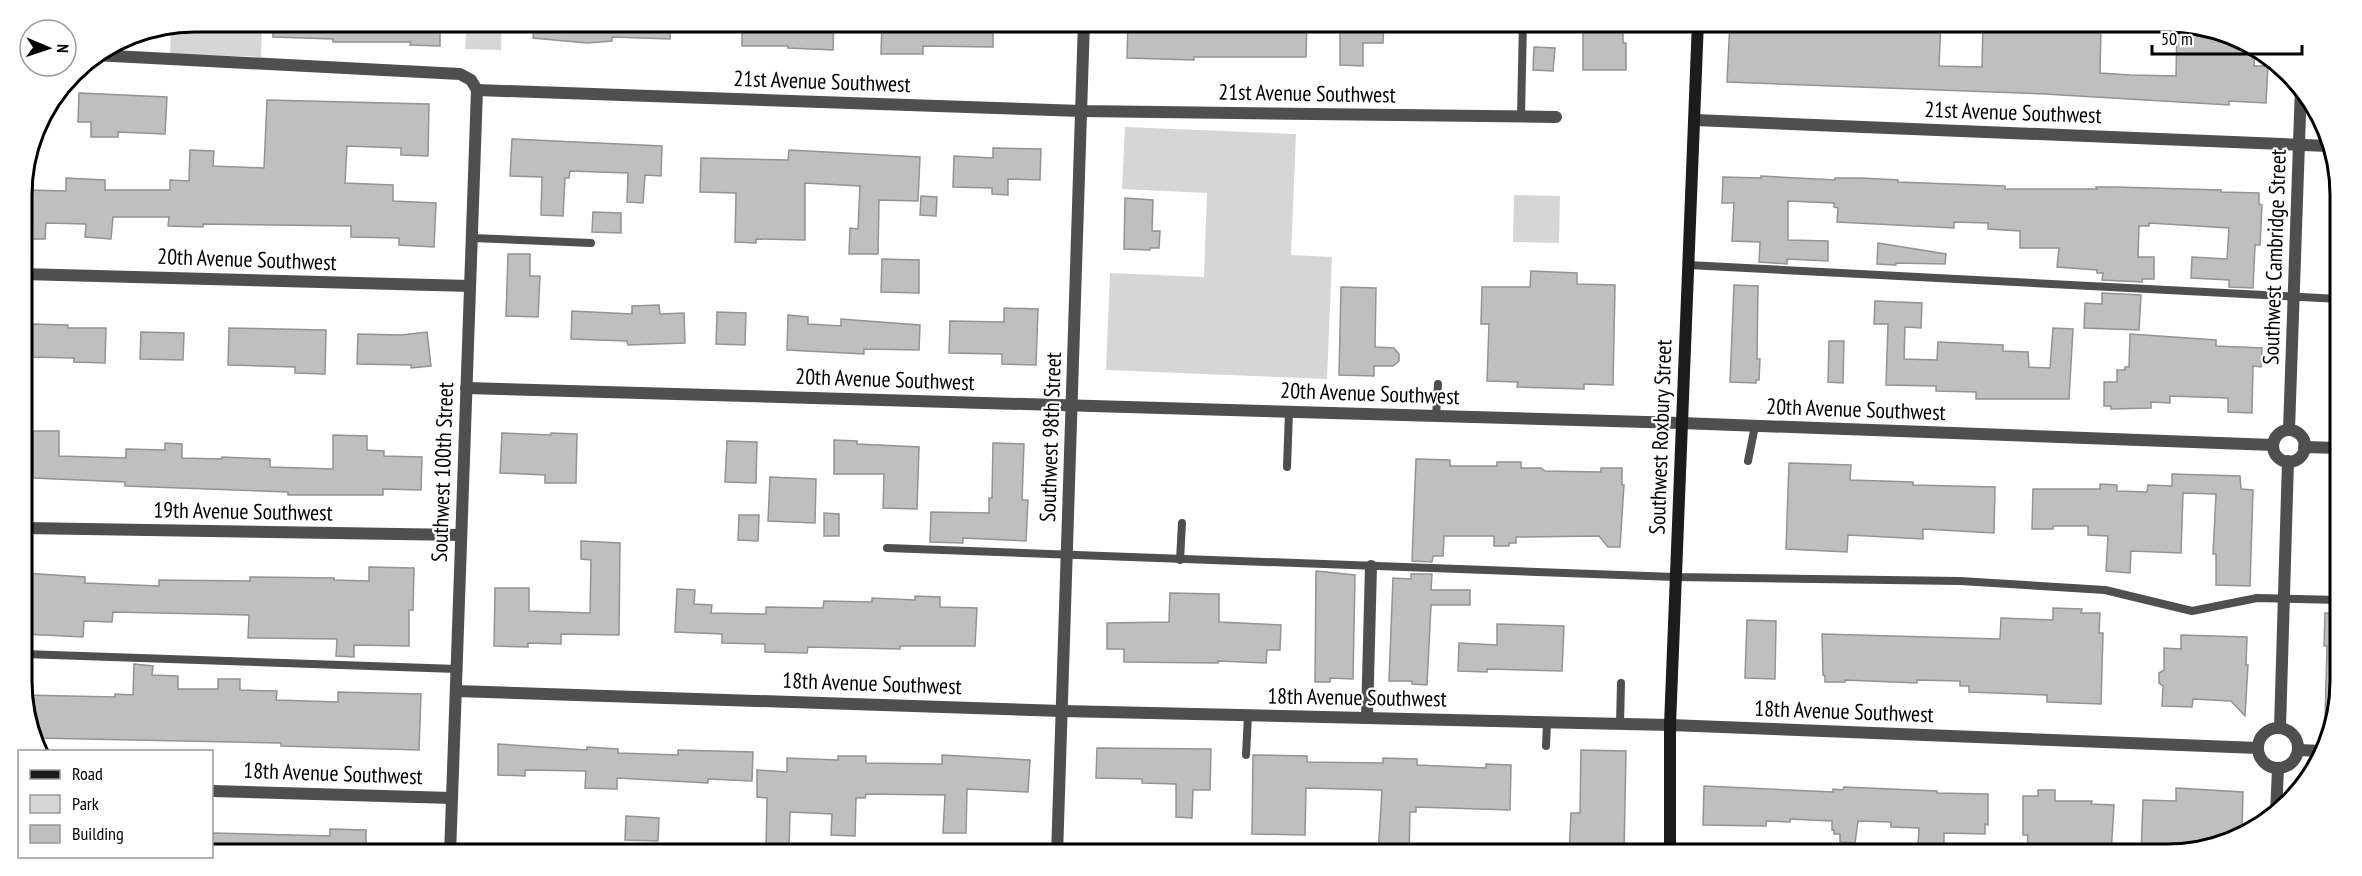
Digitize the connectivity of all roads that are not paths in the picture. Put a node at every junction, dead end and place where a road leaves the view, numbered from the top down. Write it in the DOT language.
graph roads {
  1 [pos="1084,32"];
  2 [pos="1523,32"];
  3 [pos="1698,32"];
  4 [pos="109,56"];
  5 [pos="477,90"];
  6 [pos="2300,100"];
  7 [pos="1081,111"];
  8 [pos="1521,116"];
  9 [pos="1556,117"];
  10 [pos="1695,120"];
  11 [pos="2298,145"];
  12 [pos="2323,146"];
  13 [pos="472,238"];
  14 [pos="591,243"];
  15 [pos="1688,265"];
  16 [pos="32,273"];
  17 [pos="471,286"];
  18 [pos="2294,297"];
  19 [pos="2330,299"];
  20 [pos="1438,384"];
  21 [pos="466,388"];
  22 [pos="1072,405"];
  23 [pos="1289,412"];
  24 [pos="1436,416"];
  25 [pos="1681,423"];
  26 [pos="1755,426"];
  27 [pos="2289,430"];
  28 [pos="2273,446"];
  29 [pos="2304,447"];
  30 [pos="2330,448"];
  31 [pos="1748,461"];
  32 [pos="2288,461"];
  33 [pos="1287,467"];
  34 [pos="1182,523"];
  35 [pos="32,528"];
  36 [pos="461,536"];
  37 [pos="887,548"];
  38 [pos="1067,555"];
  39 [pos="1180,560"];
  40 [pos="1371,566"];
  41 [pos="1596,574"];
  42 [pos="1675,577"];
  43 [pos="1596,585"];
  44 [pos="2283,598"];
  45 [pos="2330,600"];
  46 [pos="32,654"];
  47 [pos="457,669"];
  48 [pos="1621,683"];
  49 [pos="456,690"];
  50 [pos="1062,711"];
  51 [pos="1248,715"];
  52 [pos="1367,718"];
  53 [pos="1547,723"];
  54 [pos="1620,724"];
  55 [pos="1670,725"];
  56 [pos="2280,728"];
  57 [pos="1546,746"];
  58 [pos="2258,748"];
  59 [pos="2298,750"];
  60 [pos="2315,751"];
  61 [pos="1246,755"];
  62 [pos="2278,768"];
  63 [pos="213,791"];
  64 [pos="452,798"];
  65 [pos="2277,802"];
  66 [pos="450,844"];
  67 [pos="1057,844"];
  68 [pos="1670,844"];
  1 -- 7 [label="street, Southwest 98th Street"];
  2 -- 8 [label="lane"];
  3 -- 10 [label="main road, Southwest Roxbury Street"];
  4 -- 5 [label="street"];
  5 -- 7 [label="street, 21st Avenue Southwest"];
  5 -- 13 [label="street, Southwest 100th Street"];
  6 -- 11 [label="street, Southwest Cambridge Street"];
  7 -- 8 [label="street, 21st Avenue Southwest"];
  7 -- 22 [label="street, Southwest 98th Street"];
  8 -- 9 [label="street, 21st Avenue Southwest"];
  10 -- 11 [label="street, 21st Avenue Southwest"];
  10 -- 15 [label="main road, Southwest Roxbury Street"];
  11 -- 12 [label="street, 21st Avenue Southwest"];
  11 -- 18 [label="street, Southwest Cambridge Street"];
  13 -- 14 [label="lane"];
  13 -- 17 [label="street, Southwest 100th Street"];
  15 -- 18 [label="lane"];
  15 -- 25 [label="main road, Southwest Roxbury Street"];
  16 -- 17 [label="street, 20th Avenue Southwest"];
  17 -- 21 [label="street, Southwest 100th Street"];
  18 -- 19 [label="lane"];
  18 -- 27 [label="street, Southwest Cambridge Street"];
  20 -- 24 [label="lane"];
  21 -- 22 [label="street, 20th Avenue Southwest"];
  21 -- 36 [label="street, Southwest 100th Street"];
  22 -- 23 [label="street, 20th Avenue Southwest"];
  22 -- 38 [label="street, Southwest 98th Street"];
  23 -- 24 [label="street, 20th Avenue Southwest"];
  23 -- 33 [label="lane"];
  24 -- 25 [label="street, 20th Avenue Southwest"];
  25 -- 26 [label="street, 20th Avenue Southwest"];
  25 -- 42 [label="main road, Southwest Roxbury Street"];
  26 -- 28 [label="street, 20th Avenue Southwest"];
  26 -- 31 [label="lane"];
  27 -- 28 [label="street"];
  27 -- 29 [label="street"];
  28 -- 32 [label="street"];
  29 -- 30 [label="street"];
  29 -- 32 [label="street"];
  32 -- 44 [label="street"];
  34 -- 39 [label="lane"];
  35 -- 36 [label="street, 19th Avenue Southwest"];
  36 -- 47 [label="street, Southwest 100th Street"];
  37 -- 38 [label="lane"];
  38 -- 39 [label="lane"];
  38 -- 50 [label="street, Southwest 98th Street"];
  39 -- 40 [label="lane"];
  40 -- 41 [label="lane"];
  40 -- 52 [label="street"];
  41 -- 42 [label="lane"];
  41 -- 43 [label="lane"];
  42 -- 44 [label="lane"];
  42 -- 55 [label="main road, Southwest Roxbury Street"];
  44 -- 45 [label="lane"];
  44 -- 56 [label="street"];
  46 -- 47 [label="lane"];
  47 -- 49 [label="street, Southwest 100th Street"];
  48 -- 54 [label="lane"];
  49 -- 50 [label="street, 18th Avenue Southwest"];
  49 -- 64 [label="street, Southwest 100th Street"];
  50 -- 51 [label="street, 18th Avenue Southwest"];
  50 -- 67 [label="street, Southwest 98th Street"];
  51 -- 52 [label="street, 18th Avenue Southwest"];
  51 -- 61 [label="lane"];
  52 -- 53 [label="street, 18th Avenue Southwest"];
  53 -- 54 [label="street, 18th Avenue Southwest"];
  53 -- 57 [label="lane"];
  54 -- 55 [label="street, 18th Avenue Southwest"];
  55 -- 58 [label="street, 18th Avenue Southwest"];
  55 -- 68 [label="main road, Southwest Roxbury Street"];
  56 -- 58 [label="street"];
  56 -- 59 [label="street"];
  58 -- 62 [label="street"];
  59 -- 60 [label="street"];
  59 -- 62 [label="street"];
  62 -- 65 [label="street"];
  63 -- 64 [label="street, 18th Avenue Southwest"];
  64 -- 66 [label="street, Southwest 100th Street"];
}
